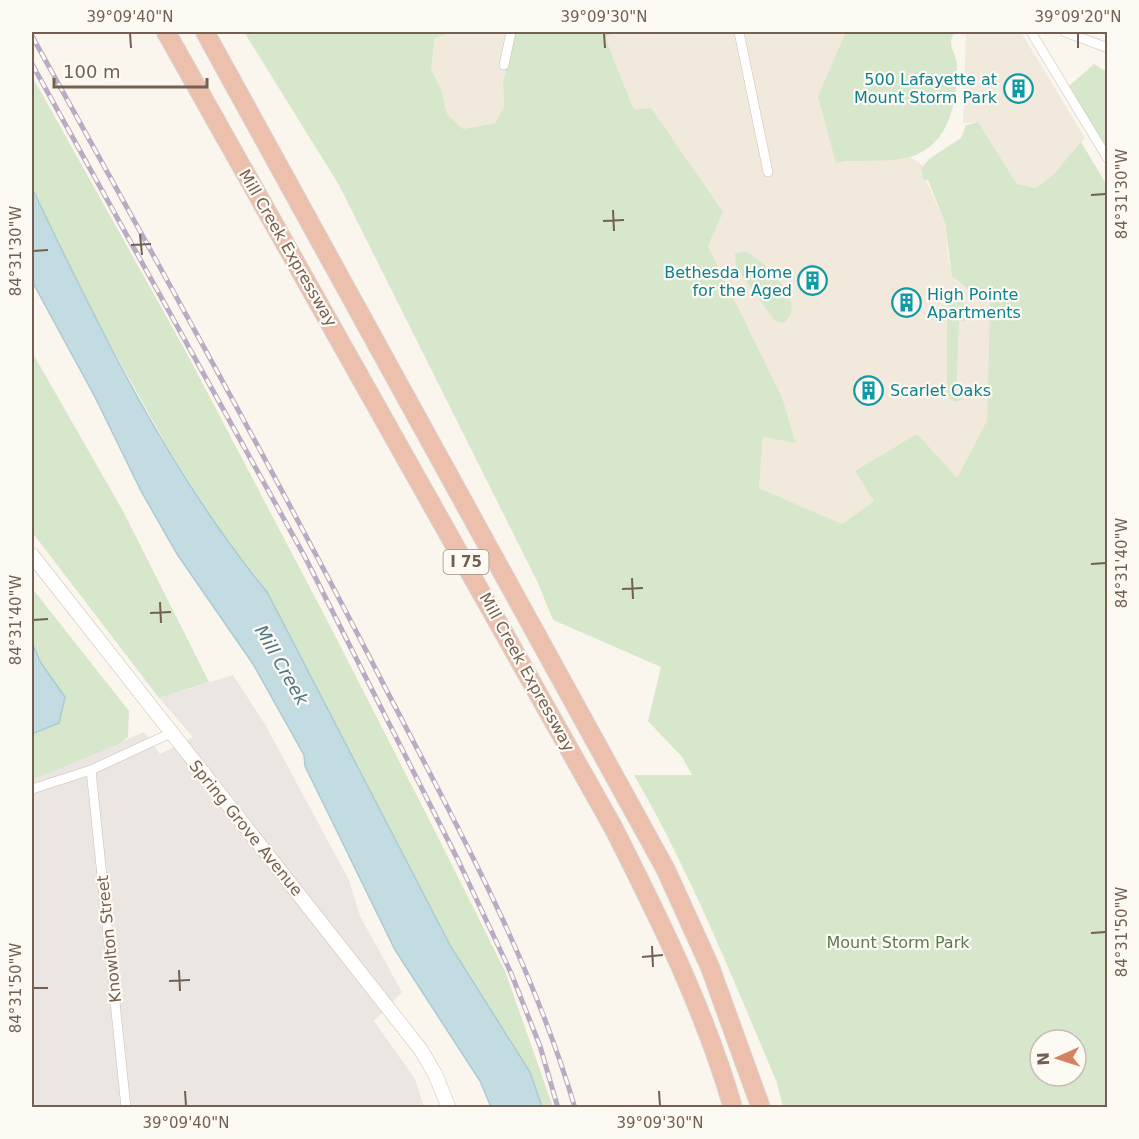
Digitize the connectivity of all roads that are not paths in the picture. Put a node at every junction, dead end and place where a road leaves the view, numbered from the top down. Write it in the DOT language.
graph roads {
  1 [pos="166,32"];
  2 [pos="206,32"];
  3 [pos="511,32"];
  4 [pos="739,32"];
  5 [pos="1031,32"];
  6 [pos="1065,32"];
  7 [pos="1107,48"];
  8 [pos="504,65"];
  9 [pos="1107,159"];
  10 [pos="768,172"];
  11 [pos="32,555"];
  12 [pos="171,733"];
  13 [pos="92,770"];
  14 [pos="32,789"];
  15 [pos="126,1107"];
  16 [pos="449,1107"];
  17 [pos="733,1107"];
  18 [pos="760,1107"];
  1 -- 17 [label="highway, Mill Creek Expressway / I 75"];
  2 -- 18 [label="highway, Mill Creek Expressway / I 75"];
  3 -- 8 [label="street"];
  4 -- 10 [label="street"];
  5 -- 9 [label="street"];
  6 -- 7 [label="street"];
  11 -- 12 [label="main road, Spring Grove Avenue"];
  12 -- 13 [label="street"];
  12 -- 16 [label="main road, Spring Grove Avenue"];
  13 -- 14 [label="street"];
  13 -- 15 [label="street, Knowlton Street"];
}
